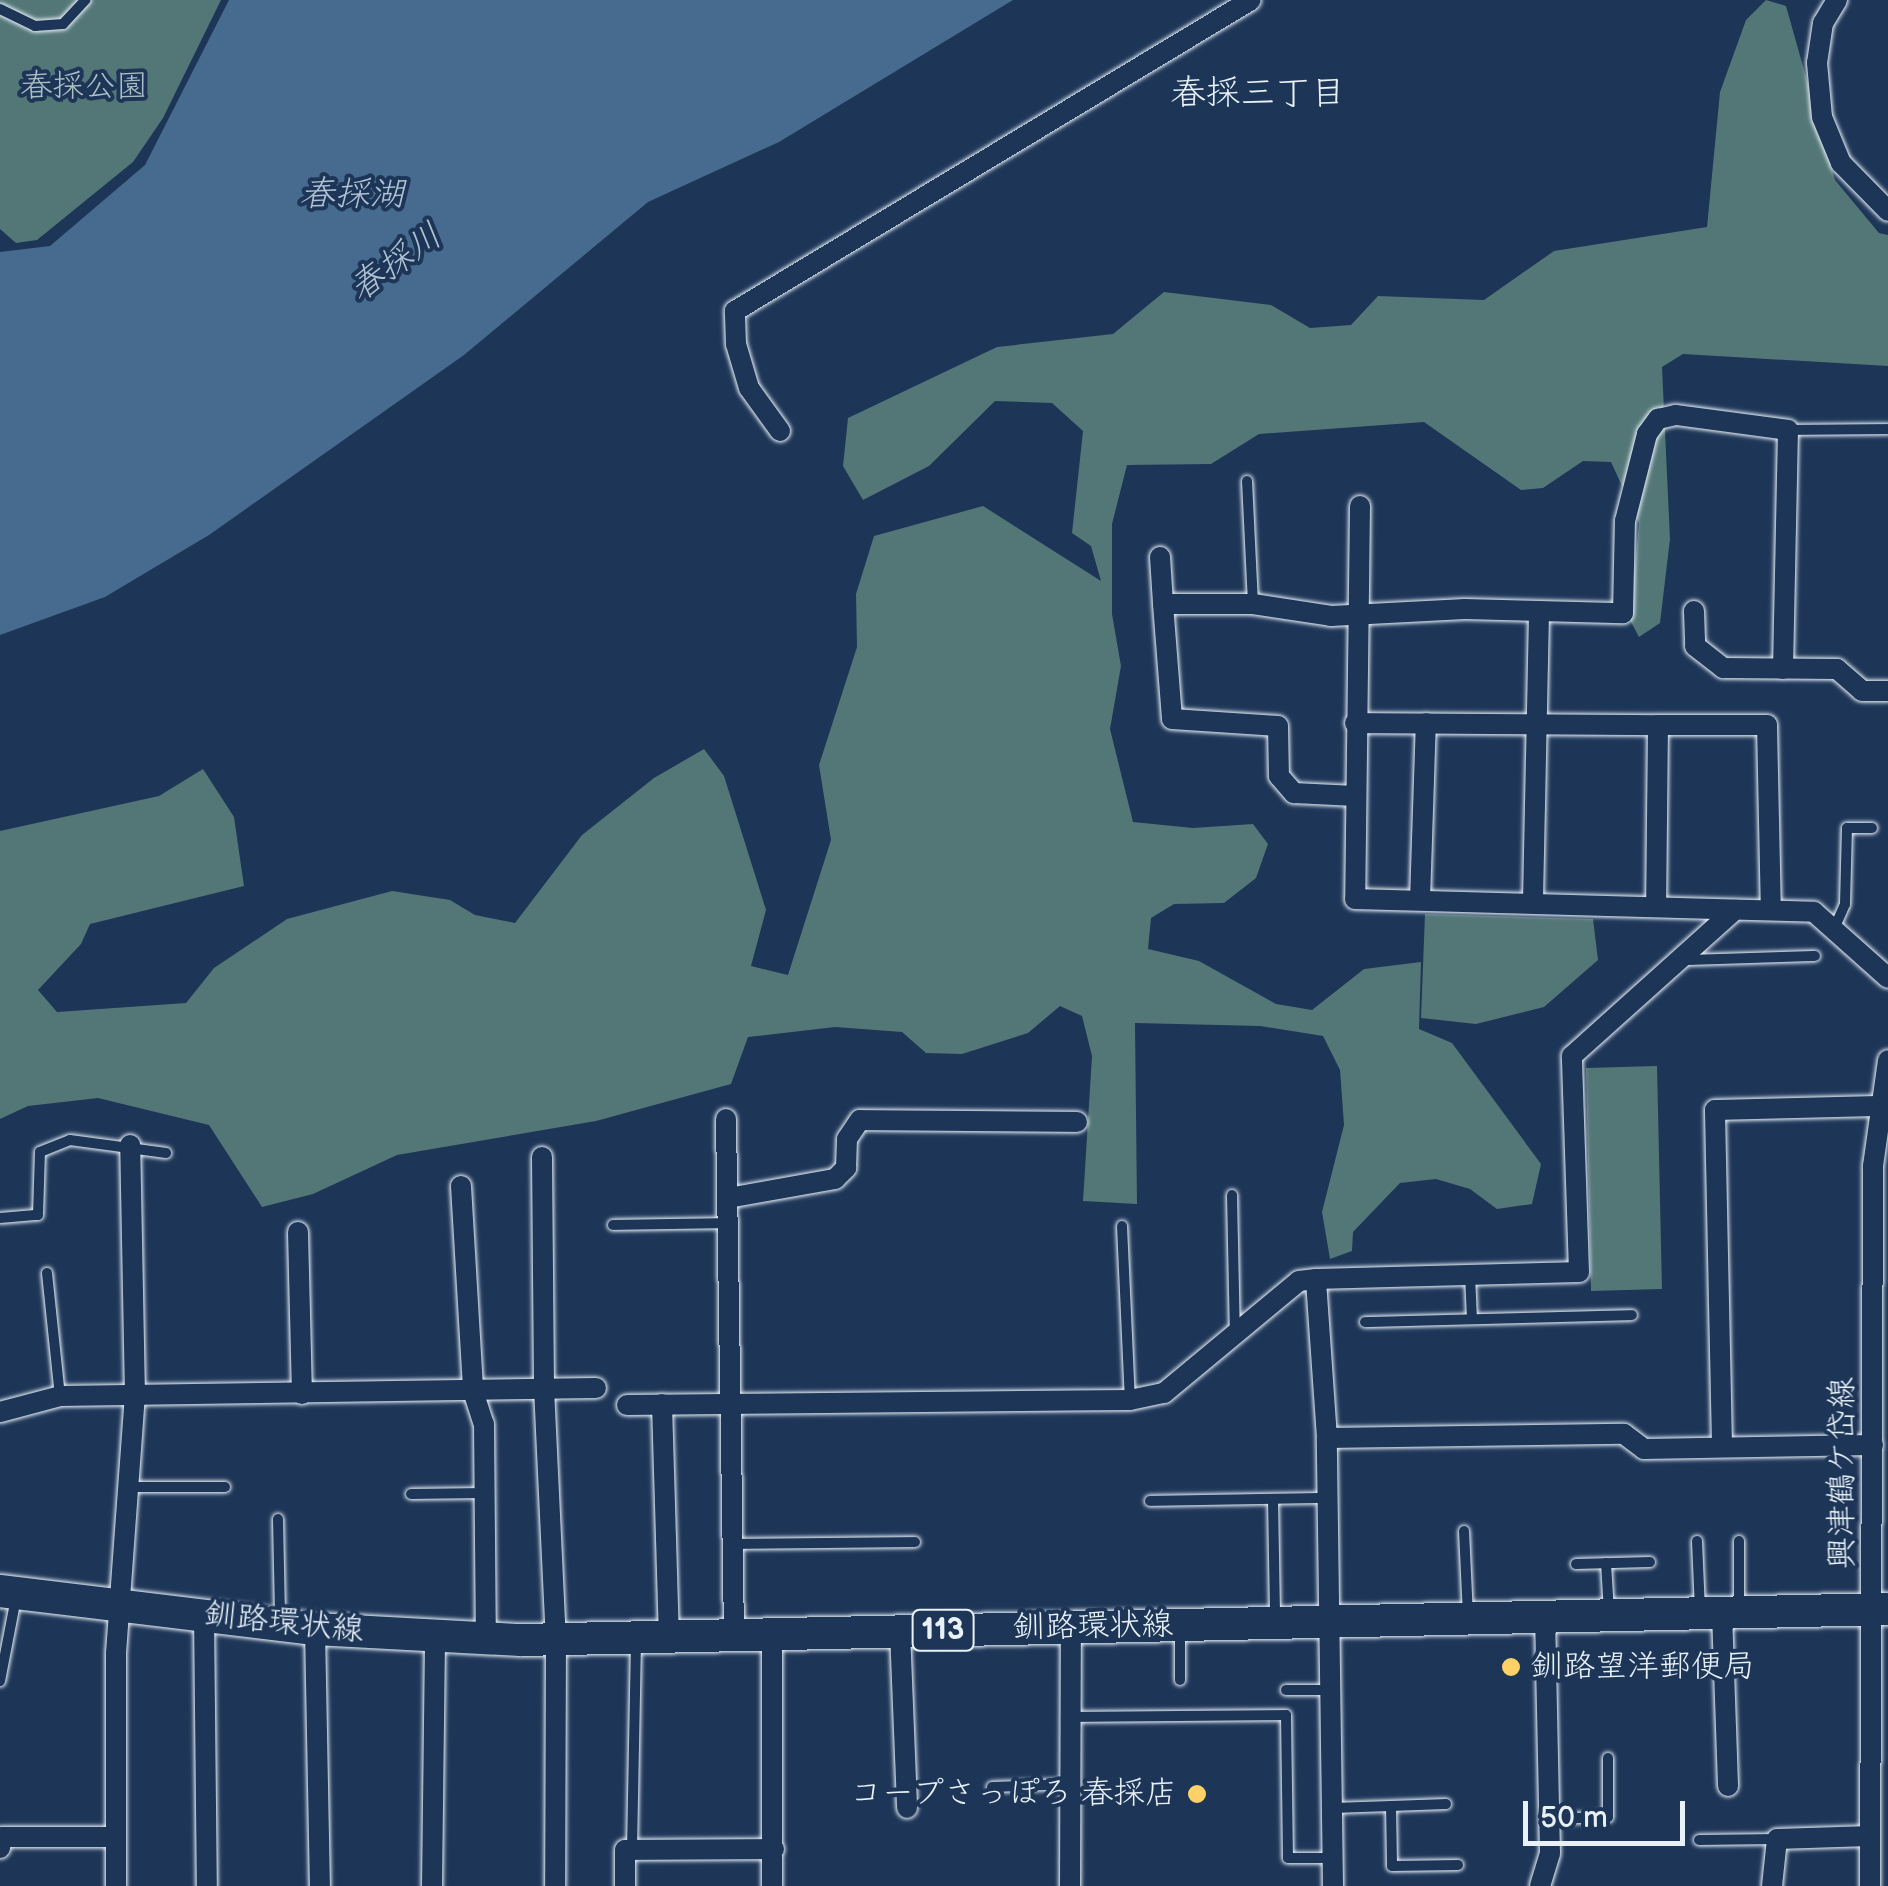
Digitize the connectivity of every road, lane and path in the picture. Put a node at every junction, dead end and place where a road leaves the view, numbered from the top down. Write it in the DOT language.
graph roads {
  1 [pos="85,0"];
  2 [pos="1251,0"];
  3 [pos="1837,0"];
  4 [pos="0,9"];
  5 [pos="1888,211"];
  6 [pos="1888,428"];
  7 [pos="780,430"];
  8 [pos="1788,430"];
  9 [pos="1247,481"];
  10 [pos="1360,506"];
  11 [pos="1160,557"];
  12 [pos="1163,604"];
  13 [pos="1253,604"];
  14 [pos="1694,611"];
  15 [pos="1539,612"];
  16 [pos="1361,616"];
  17 [pos="1784,669"];
  18 [pos="1888,691"];
  19 [pos="1355,722"];
  20 [pos="1426,722"];
  21 [pos="1534,724"];
  22 [pos="1658,725"];
  23 [pos="1355,796"];
  24 [pos="1872,828"];
  25 [pos="1420,900"];
  26 [pos="1533,900"];
  27 [pos="1656,904"];
  28 [pos="1771,909"];
  29 [pos="1735,910"];
  30 [pos="1834,930"];
  31 [pos="1815,956"];
  32 [pos="1675,960"];
  33 [pos="1888,978"];
  34 [pos="1888,1060"];
  35 [pos="1877,1106"];
  36 [pos="726,1119"];
  37 [pos="1077,1122"];
  38 [pos="130,1145"];
  39 [pos="166,1153"];
  40 [pos="542,1158"];
  41 [pos="461,1186"];
  42 [pos="1232,1195"];
  43 [pos="728,1198"];
  44 [pos="0,1218"];
  45 [pos="728,1223"];
  46 [pos="612,1224"];
  47 [pos="1122,1226"];
  48 [pos="298,1232"];
  49 [pos="47,1273"];
  50 [pos="1470,1274"];
  51 [pos="1316,1279"];
  52 [pos="1632,1315"];
  53 [pos="1472,1319"];
  54 [pos="1365,1322"];
  55 [pos="1235,1334"];
  56 [pos="544,1388"];
  57 [pos="596,1388"];
  58 [pos="473,1391"];
  59 [pos="302,1394"];
  60 [pos="60,1396"];
  61 [pos="135,1396"];
  62 [pos="1130,1400"];
  63 [pos="662,1404"];
  64 [pos="729,1404"];
  65 [pos="627,1405"];
  66 [pos="0,1412"];
  67 [pos="1327,1438"];
  68 [pos="1872,1445"];
  69 [pos="1722,1446"];
  70 [pos="130,1487"];
  71 [pos="225,1487"];
  72 [pos="484,1493"];
  73 [pos="411,1494"];
  74 [pos="1328,1498"];
  75 [pos="1272,1499"];
  76 [pos="1150,1501"];
  77 [pos="278,1520"];
  78 [pos="1464,1531"];
  79 [pos="1698,1540"];
  80 [pos="1739,1540"];
  81 [pos="916,1542"];
  82 [pos="732,1544"];
  83 [pos="1650,1562"];
  84 [pos="1576,1564"];
  85 [pos="1606,1564"];
  86 [pos="8,1592"];
  87 [pos="122,1603"];
  88 [pos="1881,1609"];
  89 [pos="1721,1613"];
  90 [pos="204,1615"];
  91 [pos="1609,1617"];
  92 [pos="1468,1620"];
  93 [pos="1545,1620"];
  94 [pos="1330,1622"];
  95 [pos="1275,1623"];
  96 [pos="280,1624"];
  97 [pos="1180,1625"];
  98 [pos="1071,1628"];
  99 [pos="315,1629"];
  100 [pos="900,1631"];
  101 [pos="772,1632"];
  102 [pos="734,1634"];
  103 [pos="435,1636"];
  104 [pos="669,1636"];
  105 [pos="636,1638"];
  106 [pos="486,1639"];
  107 [pos="556,1640"];
  108 [pos="1180,1680"];
  109 [pos="0,1681"];
  110 [pos="1286,1690"];
  111 [pos="1331,1690"];
  112 [pos="1071,1717"];
  113 [pos="1608,1758"];
  114 [pos="1070,1784"];
  115 [pos="1728,1786"];
  116 [pos="992,1787"];
  117 [pos="1446,1804"];
  118 [pos="1391,1806"];
  119 [pos="907,1808"];
  120 [pos="1332,1808"];
  121 [pos="1549,1820"];
  122 [pos="1870,1836"];
  123 [pos="115,1837"];
  124 [pos="1776,1838"];
  125 [pos="1699,1840"];
  126 [pos="0,1848"];
  127 [pos="774,1849"];
  128 [pos="632,1850"];
  129 [pos="1332,1858"];
  130 [pos="1458,1866"];
  131 [pos="1876,1872"];
  132 [pos="116,1886"];
  133 [pos="206,1886"];
  134 [pos="320,1886"];
  135 [pos="432,1886"];
  136 [pos="555,1886"];
  137 [pos="625,1886"];
  138 [pos="772,1886"];
  139 [pos="1070,1886"];
  140 [pos="1333,1886"];
  141 [pos="1540,1886"];
  142 [pos="1772,1886"];
  1 -- 4 [label="lane"];
  2 -- 7 [label="street"];
  3 -- 5 [label="street"];
  6 -- 8 [label="lane"];
  8 -- 15 [label="street"];
  8 -- 17 [label="street"];
  9 -- 13 [label="lane"];
  10 -- 16 [label="street"];
  11 -- 12 [label="street"];
  12 -- 13 [label="street"];
  12 -- 23 [label="street"];
  13 -- 16 [label="street"];
  14 -- 17 [label="street"];
  15 -- 16 [label="street"];
  15 -- 21 [label="street"];
  16 -- 19 [label="street"];
  17 -- 18 [label="street"];
  19 -- 20 [label="street"];
  19 -- 23 [label="street"];
  20 -- 21 [label="street"];
  20 -- 25 [label="street"];
  21 -- 22 [label="street"];
  21 -- 26 [label="street"];
  22 -- 27 [label="street"];
  22 -- 28 [label="street"];
  23 -- 25 [label="street"];
  24 -- 30 [label="lane"];
  25 -- 26 [label="street"];
  26 -- 27 [label="street"];
  27 -- 29 [label="street"];
  28 -- 29 [label="street"];
  28 -- 30 [label="street"];
  29 -- 32 [label="street"];
  30 -- 33 [label="street"];
  31 -- 32 [label="lane"];
  32 -- 50 [label="street"];
  34 -- 35 [label="street, 興津鶴ケ岱線"];
  35 -- 68 [label="street, 興津鶴ケ岱線"];
  35 -- 69 [label="street"];
  36 -- 43 [label="street"];
  37 -- 43 [label="street"];
  38 -- 39 [label="lane"];
  38 -- 44 [label="lane"];
  38 -- 61 [label="street"];
  40 -- 56 [label="street"];
  41 -- 58 [label="street"];
  42 -- 55 [label="lane"];
  43 -- 45 [label="street"];
  45 -- 46 [label="lane"];
  45 -- 64 [label="street"];
  47 -- 62 [label="lane"];
  48 -- 59 [label="street"];
  49 -- 60 [label="lane"];
  50 -- 51 [label="street"];
  50 -- 53 [label="lane"];
  51 -- 55 [label="street"];
  51 -- 67 [label="street"];
  52 -- 53 [label="lane"];
  53 -- 54 [label="lane"];
  55 -- 62 [label="street"];
  56 -- 57 [label="street"];
  56 -- 58 [label="street"];
  56 -- 107 [label="street"];
  58 -- 59 [label="street"];
  58 -- 72 [label="street"];
  59 -- 61 [label="street"];
  60 -- 61 [label="street"];
  60 -- 66 [label="street"];
  61 -- 70 [label="street"];
  62 -- 64 [label="street"];
  63 -- 64 [label="street"];
  63 -- 65 [label="street"];
  63 -- 104 [label="street"];
  64 -- 82 [label="street"];
  67 -- 69 [label="street"];
  67 -- 74 [label="street"];
  68 -- 69 [label="street"];
  68 -- 88 [label="street, 興津鶴ケ岱線"];
  70 -- 71 [label="lane"];
  70 -- 87 [label="street"];
  72 -- 73 [label="lane"];
  72 -- 106 [label="street"];
  74 -- 75 [label="lane"];
  74 -- 94 [label="street"];
  75 -- 76 [label="lane"];
  75 -- 95 [label="lane"];
  77 -- 96 [label="lane"];
  78 -- 92 [label="lane"];
  79 -- 89 [label="lane"];
  80 -- 89 [label="lane"];
  81 -- 82 [label="lane"];
  82 -- 102 [label="street"];
  83 -- 85 [label="lane"];
  84 -- 85 [label="lane"];
  85 -- 91 [label="lane"];
  86 -- 87 [label="main road, 釧路環状線 / 113"];
  86 -- 109 [label="lane"];
  87 -- 90 [label="main road, 釧路環状線 / 113"];
  87 -- 123 [label="street"];
  88 -- 89 [label="main road, 釧路環状線 / 113"];
  88 -- 122 [label="street, 興津鶴ケ岱線"];
  89 -- 91 [label="main road, 釧路環状線 / 113"];
  89 -- 115 [label="street"];
  90 -- 96 [label="main road, 釧路環状線 / 113"];
  90 -- 133 [label="street"];
  91 -- 93 [label="main road, 釧路環状線 / 113"];
  92 -- 93 [label="main road, 釧路環状線 / 113"];
  92 -- 94 [label="main road, 釧路環状線 / 113"];
  93 -- 121 [label="street"];
  94 -- 95 [label="main road, 釧路環状線 / 113"];
  94 -- 111 [label="street"];
  95 -- 97 [label="main road, 釧路環状線 / 113"];
  96 -- 99 [label="main road, 釧路環状線 / 113"];
  97 -- 98 [label="main road, 釧路環状線 / 113"];
  97 -- 108 [label="lane"];
  98 -- 100 [label="main road, 釧路環状線 / 113"];
  98 -- 112 [label="street"];
  99 -- 103 [label="main road, 釧路環状線 / 113"];
  99 -- 134 [label="street"];
  100 -- 101 [label="main road, 釧路環状線 / 113"];
  100 -- 119 [label="street"];
  101 -- 102 [label="main road, 釧路環状線 / 113"];
  101 -- 127 [label="street"];
  102 -- 104 [label="main road, 釧路環状線 / 113"];
  103 -- 106 [label="main road, 釧路環状線 / 113"];
  103 -- 135 [label="street"];
  104 -- 105 [label="main road, 釧路環状線 / 113"];
  105 -- 107 [label="main road, 釧路環状線 / 113"];
  105 -- 128 [label="lane"];
  106 -- 107 [label="main road, 釧路環状線 / 113"];
  107 -- 136 [label="street"];
  110 -- 111 [label="lane"];
  111 -- 120 [label="street"];
  112 -- 114 [label="street"];
  112 -- 129 [label="lane"];
  113 -- 121 [label="lane"];
  114 -- 116 [label="lane"];
  114 -- 139 [label="street"];
  117 -- 118 [label="lane"];
  118 -- 120 [label="lane"];
  118 -- 130 [label="lane"];
  120 -- 129 [label="street"];
  121 -- 141 [label="street"];
  122 -- 124 [label="street"];
  122 -- 131 [label="street, 興津鶴ケ岱線"];
  123 -- 126 [label="street"];
  123 -- 132 [label="street"];
  124 -- 125 [label="lane"];
  124 -- 142 [label="street"];
  127 -- 128 [label="street"];
  127 -- 138 [label="street"];
  128 -- 137 [label="street"];
  129 -- 140 [label="street"];
}
